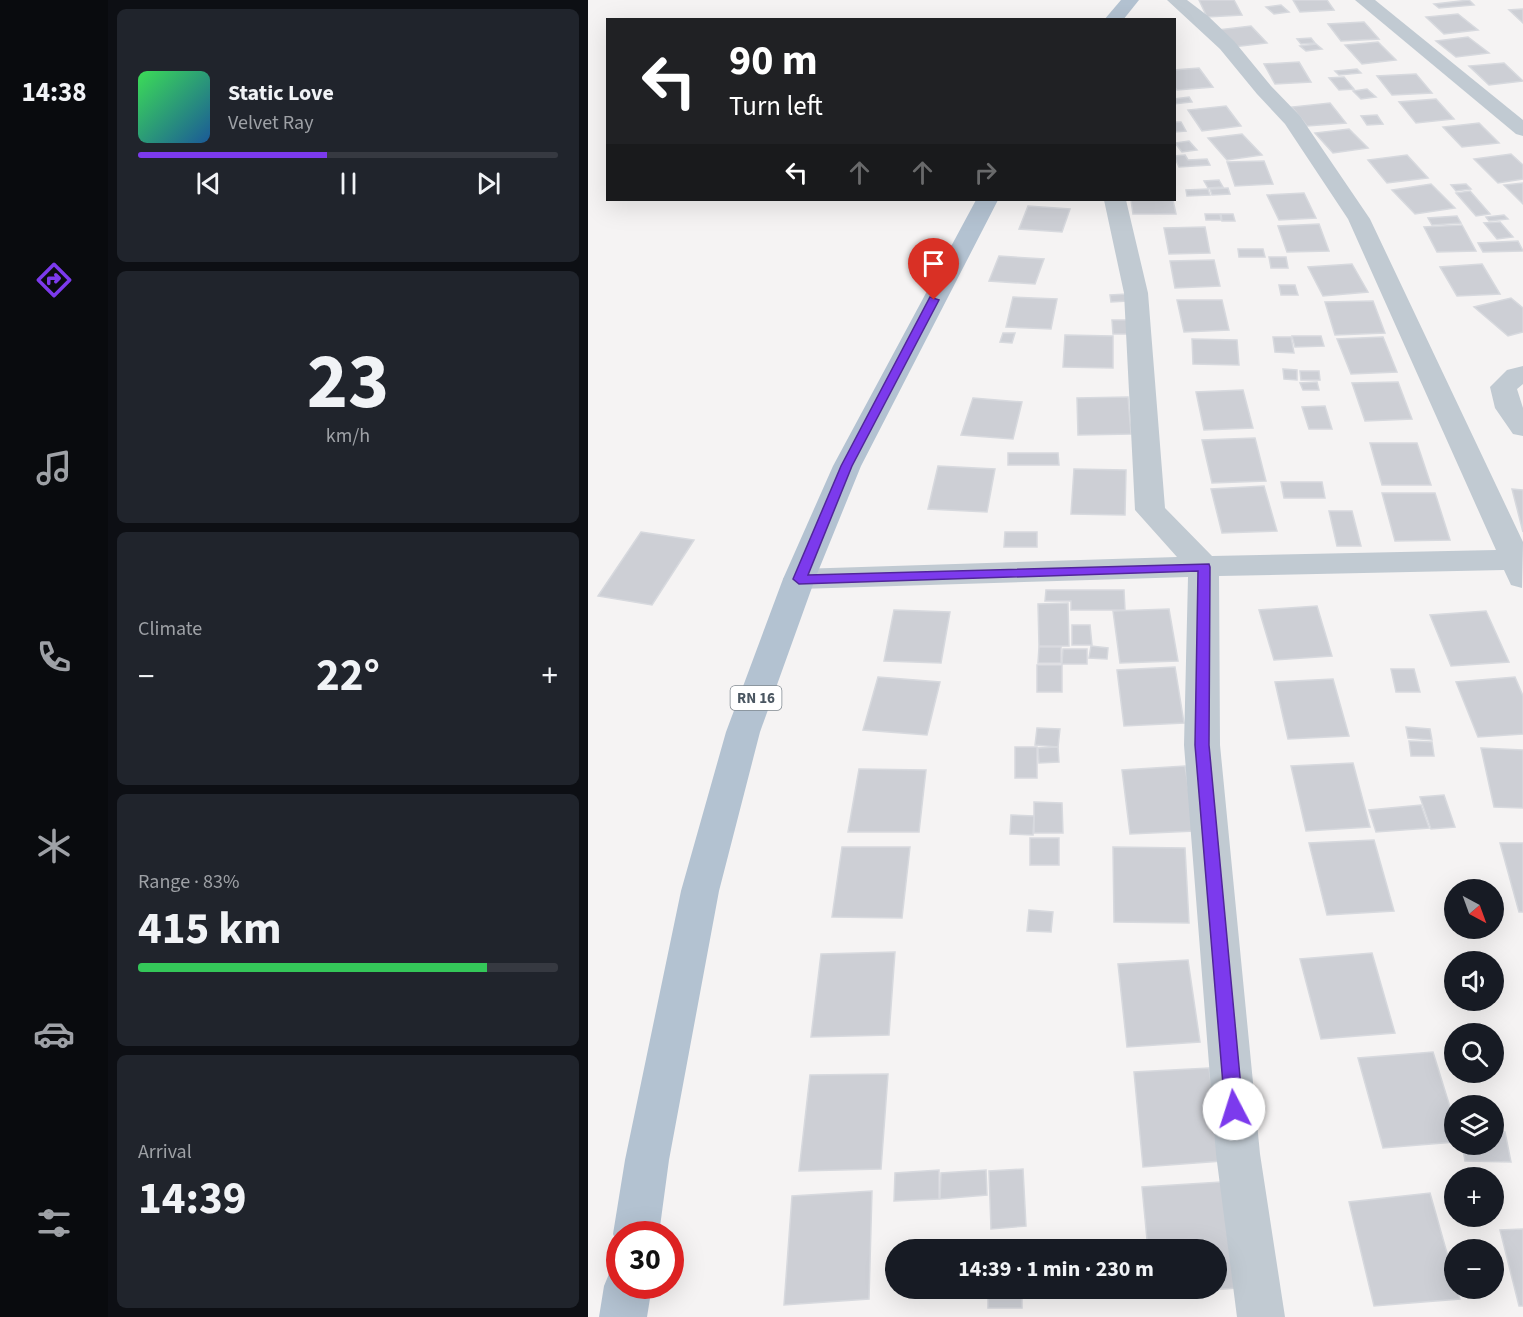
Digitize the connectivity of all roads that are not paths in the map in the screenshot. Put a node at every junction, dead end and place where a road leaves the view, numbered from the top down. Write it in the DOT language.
graph roads {
  1 [pos="1130,0"];
  2 [pos="1176,0"];
  3 [pos="1364,0"];
  4 [pos="1115,18"];
  5 [pos="1523,130"];
  6 [pos="986,201"];
  7 [pos="1115,201"];
  8 [pos="1523,374"];
  9 [pos="1523,428"];
  10 [pos="1204,567"];
  11 [pos="1520,570"];
  12 [pos="799,579"];
  13 [pos="638,1221"];
  14 [pos="626,1299"];
  15 [pos="623,1317"];
  16 [pos="1262,1317"];
  1 -- 4 [label="main road"];
  2 -- 11 [label="street"];
  3 -- 5 [label="street"];
  6 -- 12 [label="main road, RN 16"];
  7 -- 10 [label="street"];
  8 -- 9 [label="street"];
  10 -- 11 [label="street"];
  10 -- 12 [label="street"];
  10 -- 16 [label="street"];
  12 -- 13 [label="main road, RN 16"];
  14 -- 15 [label="main road"];
}
